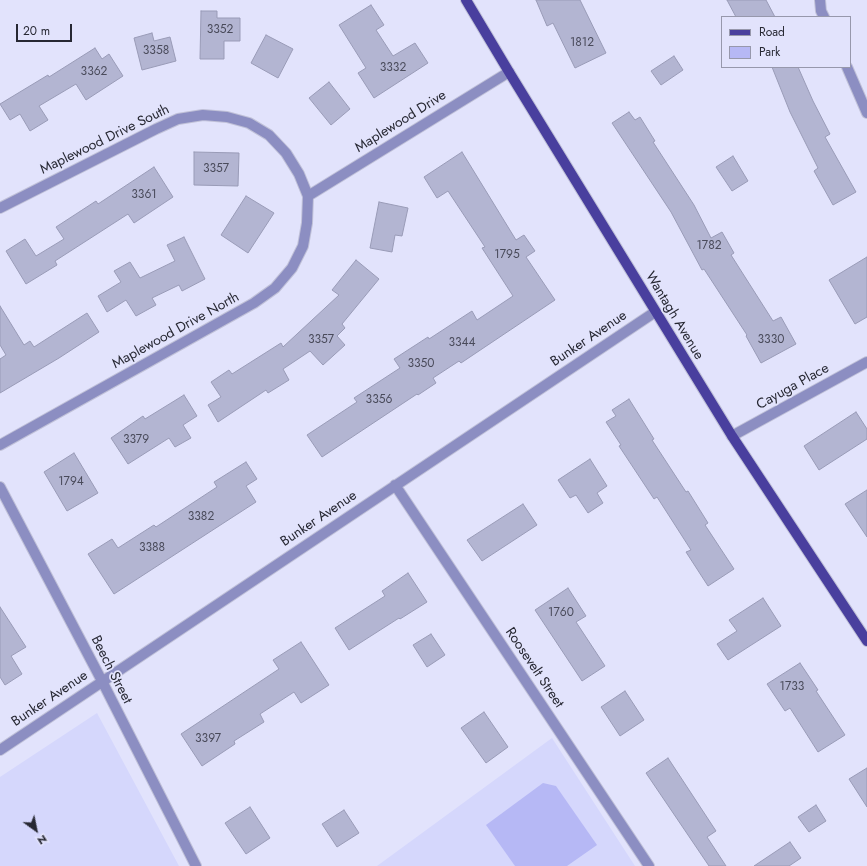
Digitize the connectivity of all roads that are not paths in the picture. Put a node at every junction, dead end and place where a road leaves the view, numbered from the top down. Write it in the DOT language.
graph roads {
  1 [pos="466,0"];
  2 [pos="820,0"];
  3 [pos="824,16"];
  4 [pos="846,68"];
  5 [pos="509,72"];
  6 [pos="867,113"];
  7 [pos="308,196"];
  8 [pos="0,208"];
  9 [pos="655,312"];
  10 [pos="867,362"];
  11 [pos="732,436"];
  12 [pos="0,445"];
  13 [pos="395,485"];
  14 [pos="0,487"];
  15 [pos="867,641"];
  16 [pos="102,681"];
  17 [pos="0,750"];
  18 [pos="196,866"];
  19 [pos="649,866"];
  1 -- 5 [label="main road, Wantagh Avenue"];
  2 -- 3 [label="street"];
  4 -- 6 [label="street"];
  5 -- 7 [label="street, Maplewood Drive"];
  5 -- 9 [label="main road, Wantagh Avenue"];
  7 -- 8 [label="street, Maplewood Drive South"];
  7 -- 12 [label="street, Maplewood Drive North"];
  9 -- 11 [label="main road, Wantagh Avenue"];
  9 -- 13 [label="street, Bunker Avenue"];
  10 -- 11 [label="street, Cayuga Place"];
  11 -- 15 [label="main road, Wantagh Avenue"];
  13 -- 16 [label="street, Bunker Avenue"];
  13 -- 19 [label="street, Roosevelt Street"];
  14 -- 16 [label="street, Beech Street"];
  16 -- 17 [label="street, Bunker Avenue"];
  16 -- 18 [label="street, Beech Street"];
}
